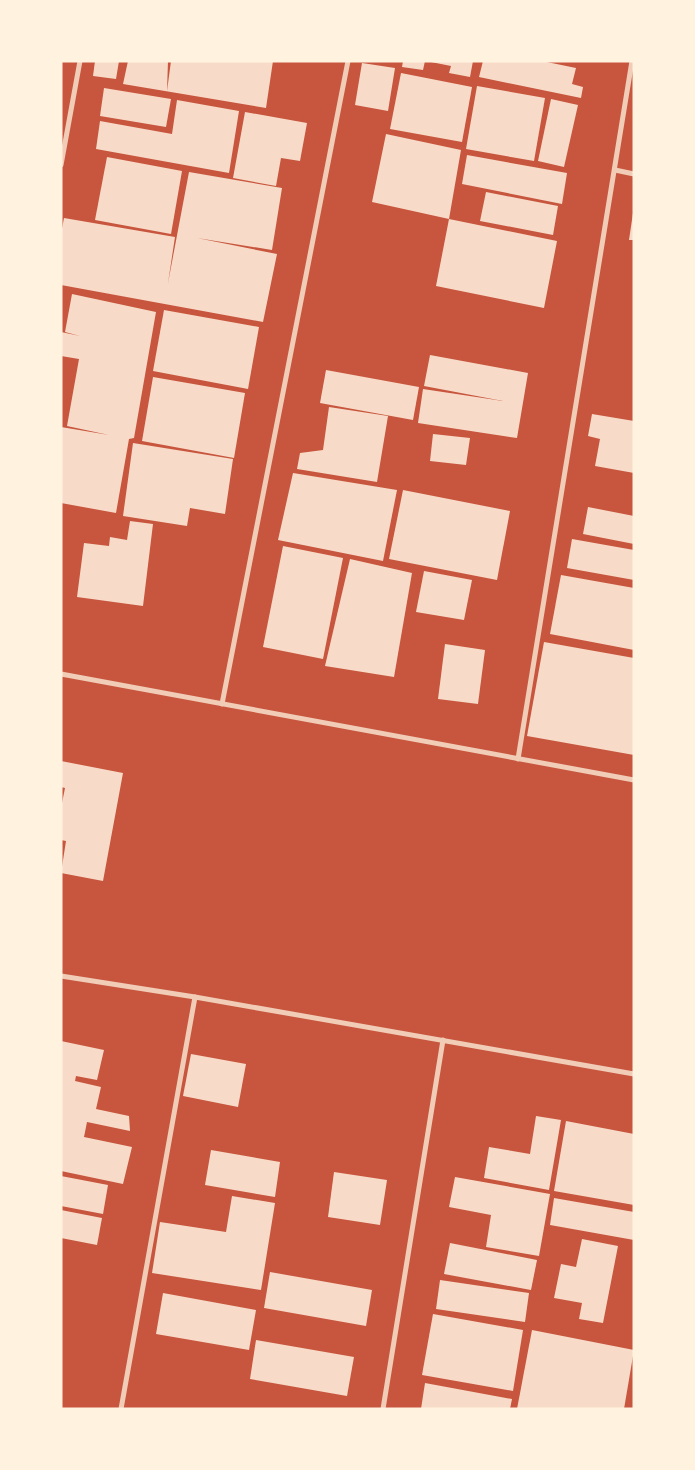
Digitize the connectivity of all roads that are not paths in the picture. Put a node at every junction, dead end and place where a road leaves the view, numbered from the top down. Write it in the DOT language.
graph roads {
  1 [pos="80,61"];
  2 [pos="348,61"];
  3 [pos="632,61"];
  4 [pos="61,165"];
  5 [pos="614,170"];
  6 [pos="634,174"];
  7 [pos="61,674"];
  8 [pos="222,704"];
  9 [pos="518,759"];
  10 [pos="634,780"];
  11 [pos="61,976"];
  12 [pos="195,997"];
  13 [pos="443,1040"];
  14 [pos="634,1074"];
  15 [pos="121,1409"];
  16 [pos="383,1409"];
  1 -- 4 [label="street"];
  2 -- 8 [label="street"];
  3 -- 5 [label="street"];
  5 -- 6 [label="street"];
  5 -- 9 [label="street"];
  7 -- 8 [label="street"];
  8 -- 9 [label="street"];
  9 -- 10 [label="street"];
  11 -- 12 [label="street"];
  12 -- 13 [label="street"];
  12 -- 15 [label="street"];
  13 -- 14 [label="street"];
  13 -- 16 [label="street"];
}
